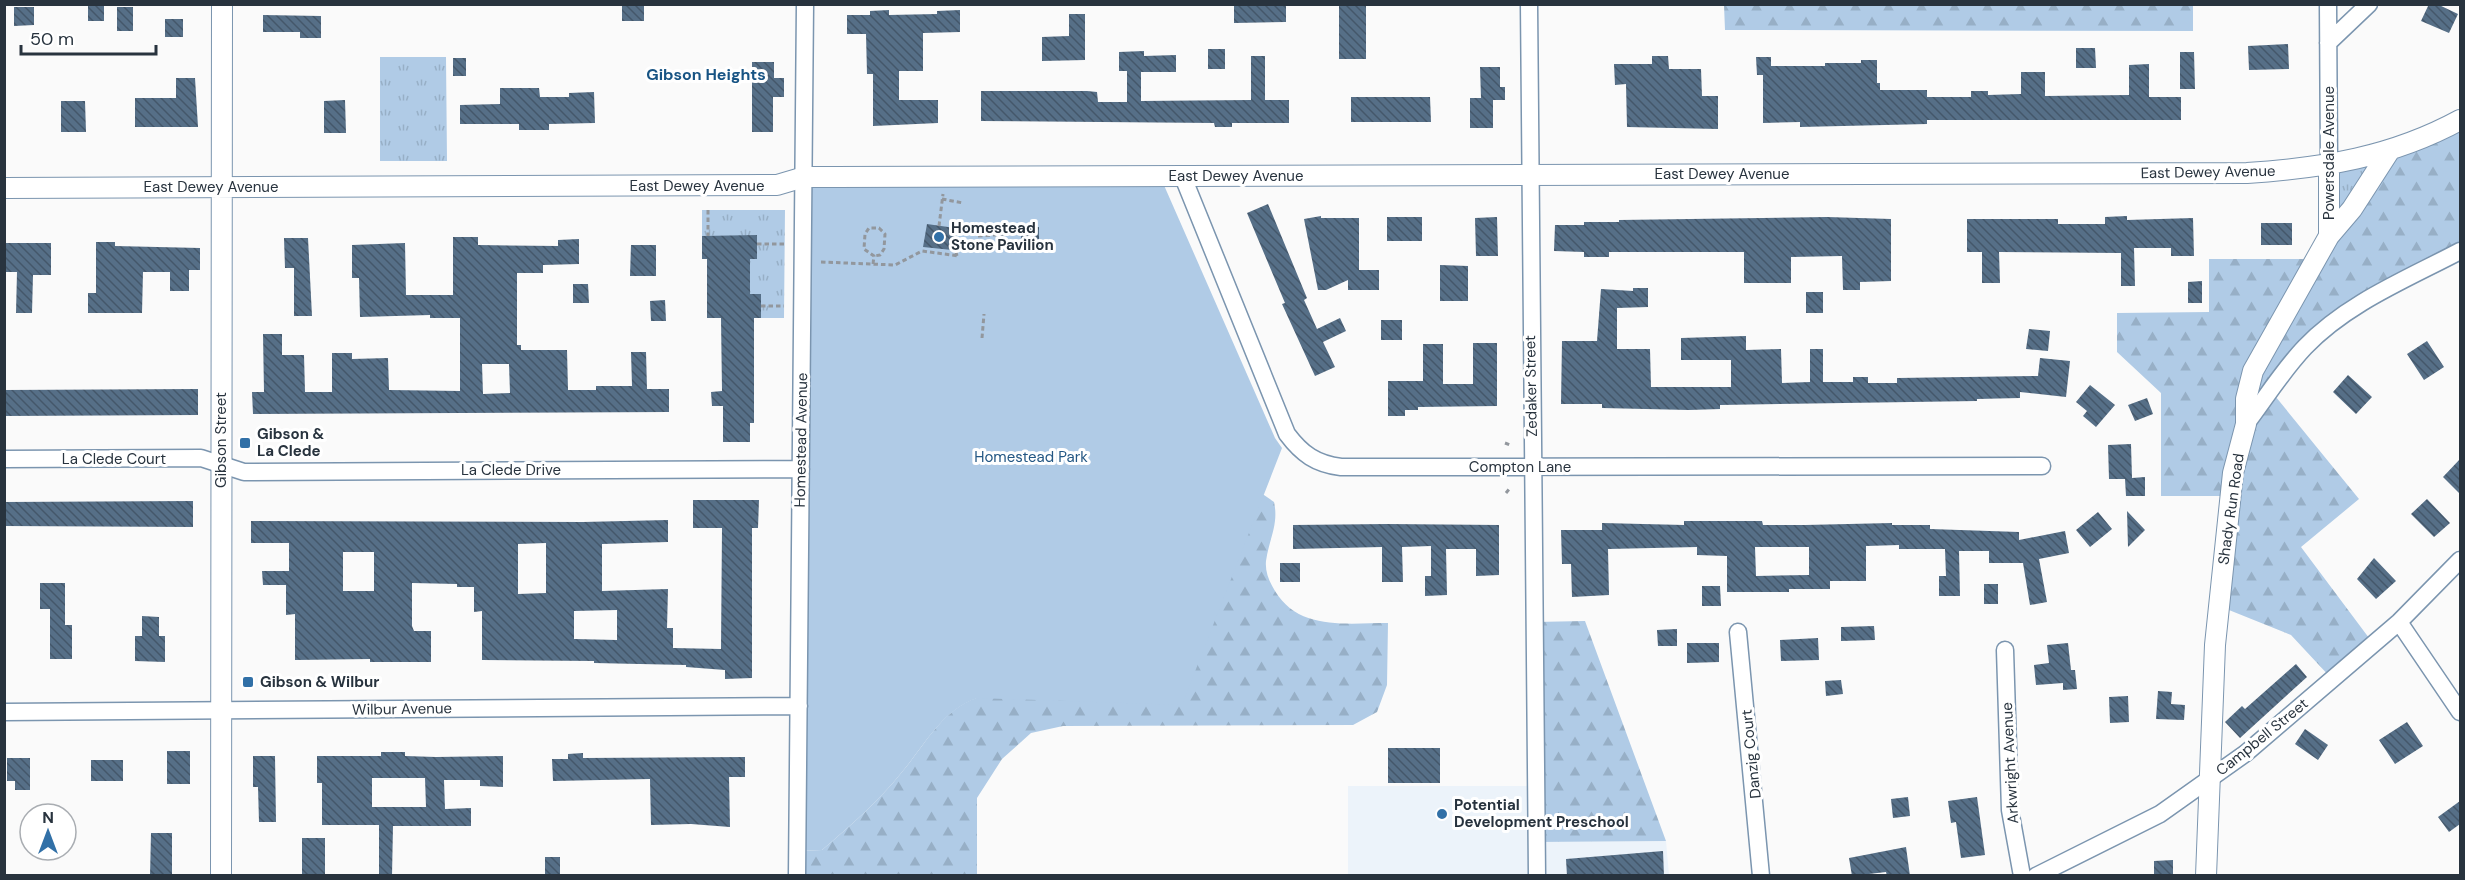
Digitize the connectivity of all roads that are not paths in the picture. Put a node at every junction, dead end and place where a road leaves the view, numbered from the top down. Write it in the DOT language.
graph roads {
  1 [pos="222,4"];
  2 [pos="805,4"];
  3 [pos="1529,4"];
  4 [pos="2328,4"];
  5 [pos="2369,4"];
  6 [pos="2328,43"];
  7 [pos="2460,120"];
  8 [pos="2390,150"];
  9 [pos="2329,166"];
  10 [pos="1529,175"];
  11 [pos="804,177"];
  12 [pos="1183,177"];
  13 [pos="222,187"];
  14 [pos="4,188"];
  15 [pos="2329,236"];
  16 [pos="2460,251"];
  17 [pos="2246,424"];
  18 [pos="4,459"];
  19 [pos="221,465"];
  20 [pos="2042,466"];
  21 [pos="1532,467"];
  22 [pos="801,468"];
  23 [pos="2460,560"];
  24 [pos="2398,622"];
  25 [pos="1738,632"];
  26 [pos="2005,650"];
  27 [pos="799,706"];
  28 [pos="4,711"];
  29 [pos="221,711"];
  30 [pos="2460,712"];
  31 [pos="2209,779"];
  32 [pos="221,876"];
  33 [pos="797,876"];
  34 [pos="1537,876"];
  35 [pos="1761,876"];
  36 [pos="2022,876"];
  37 [pos="2036,876"];
  38 [pos="2206,876"];
  1 -- 13 [label="street, Gibson Street"];
  2 -- 11 [label="street, Homestead Avenue"];
  3 -- 10 [label="street, Zedaker Street"];
  4 -- 6 [label="street, Powersdale Avenue"];
  5 -- 6 [label="street"];
  6 -- 9 [label="street, Powersdale Avenue"];
  7 -- 8 [label="street, East Dewey Avenue"];
  8 -- 9 [label="street, East Dewey Avenue"];
  8 -- 15 [label="street"];
  9 -- 10 [label="street, East Dewey Avenue"];
  9 -- 15 [label="street, Powersdale Avenue"];
  10 -- 12 [label="street, East Dewey Avenue"];
  10 -- 21 [label="street, Zedaker Street"];
  11 -- 12 [label="street, East Dewey Avenue"];
  11 -- 13 [label="street, East Dewey Avenue"];
  11 -- 22 [label="street, Homestead Avenue"];
  12 -- 21 [label="street, Compton Lane"];
  13 -- 14 [label="street, East Dewey Avenue"];
  13 -- 19 [label="street, Gibson Street"];
  15 -- 17 [label="street, Powersdale Avenue"];
  16 -- 17 [label="street, Shady Run Road"];
  17 -- 31 [label="street, Shady Run Road"];
  18 -- 19 [label="street, La Clede Court"];
  19 -- 22 [label="street, La Clede Drive"];
  19 -- 29 [label="street, Gibson Street"];
  20 -- 21 [label="street, Compton Lane"];
  21 -- 34 [label="street, Zedaker Street"];
  22 -- 27 [label="street, Homestead Avenue"];
  23 -- 24 [label="street, Campbell Street"];
  24 -- 30 [label="street"];
  24 -- 31 [label="street, Campbell Street"];
  25 -- 35 [label="street, Danzig Court"];
  26 -- 36 [label="street, Arkwright Avenue"];
  27 -- 29 [label="street, Wilbur Avenue"];
  27 -- 33 [label="street, Homestead Avenue"];
  28 -- 29 [label="street, Wilbur Avenue"];
  29 -- 32 [label="street, Gibson Street"];
  31 -- 37 [label="street, Campbell Street"];
  31 -- 38 [label="street, Shady Run Road"];
}
